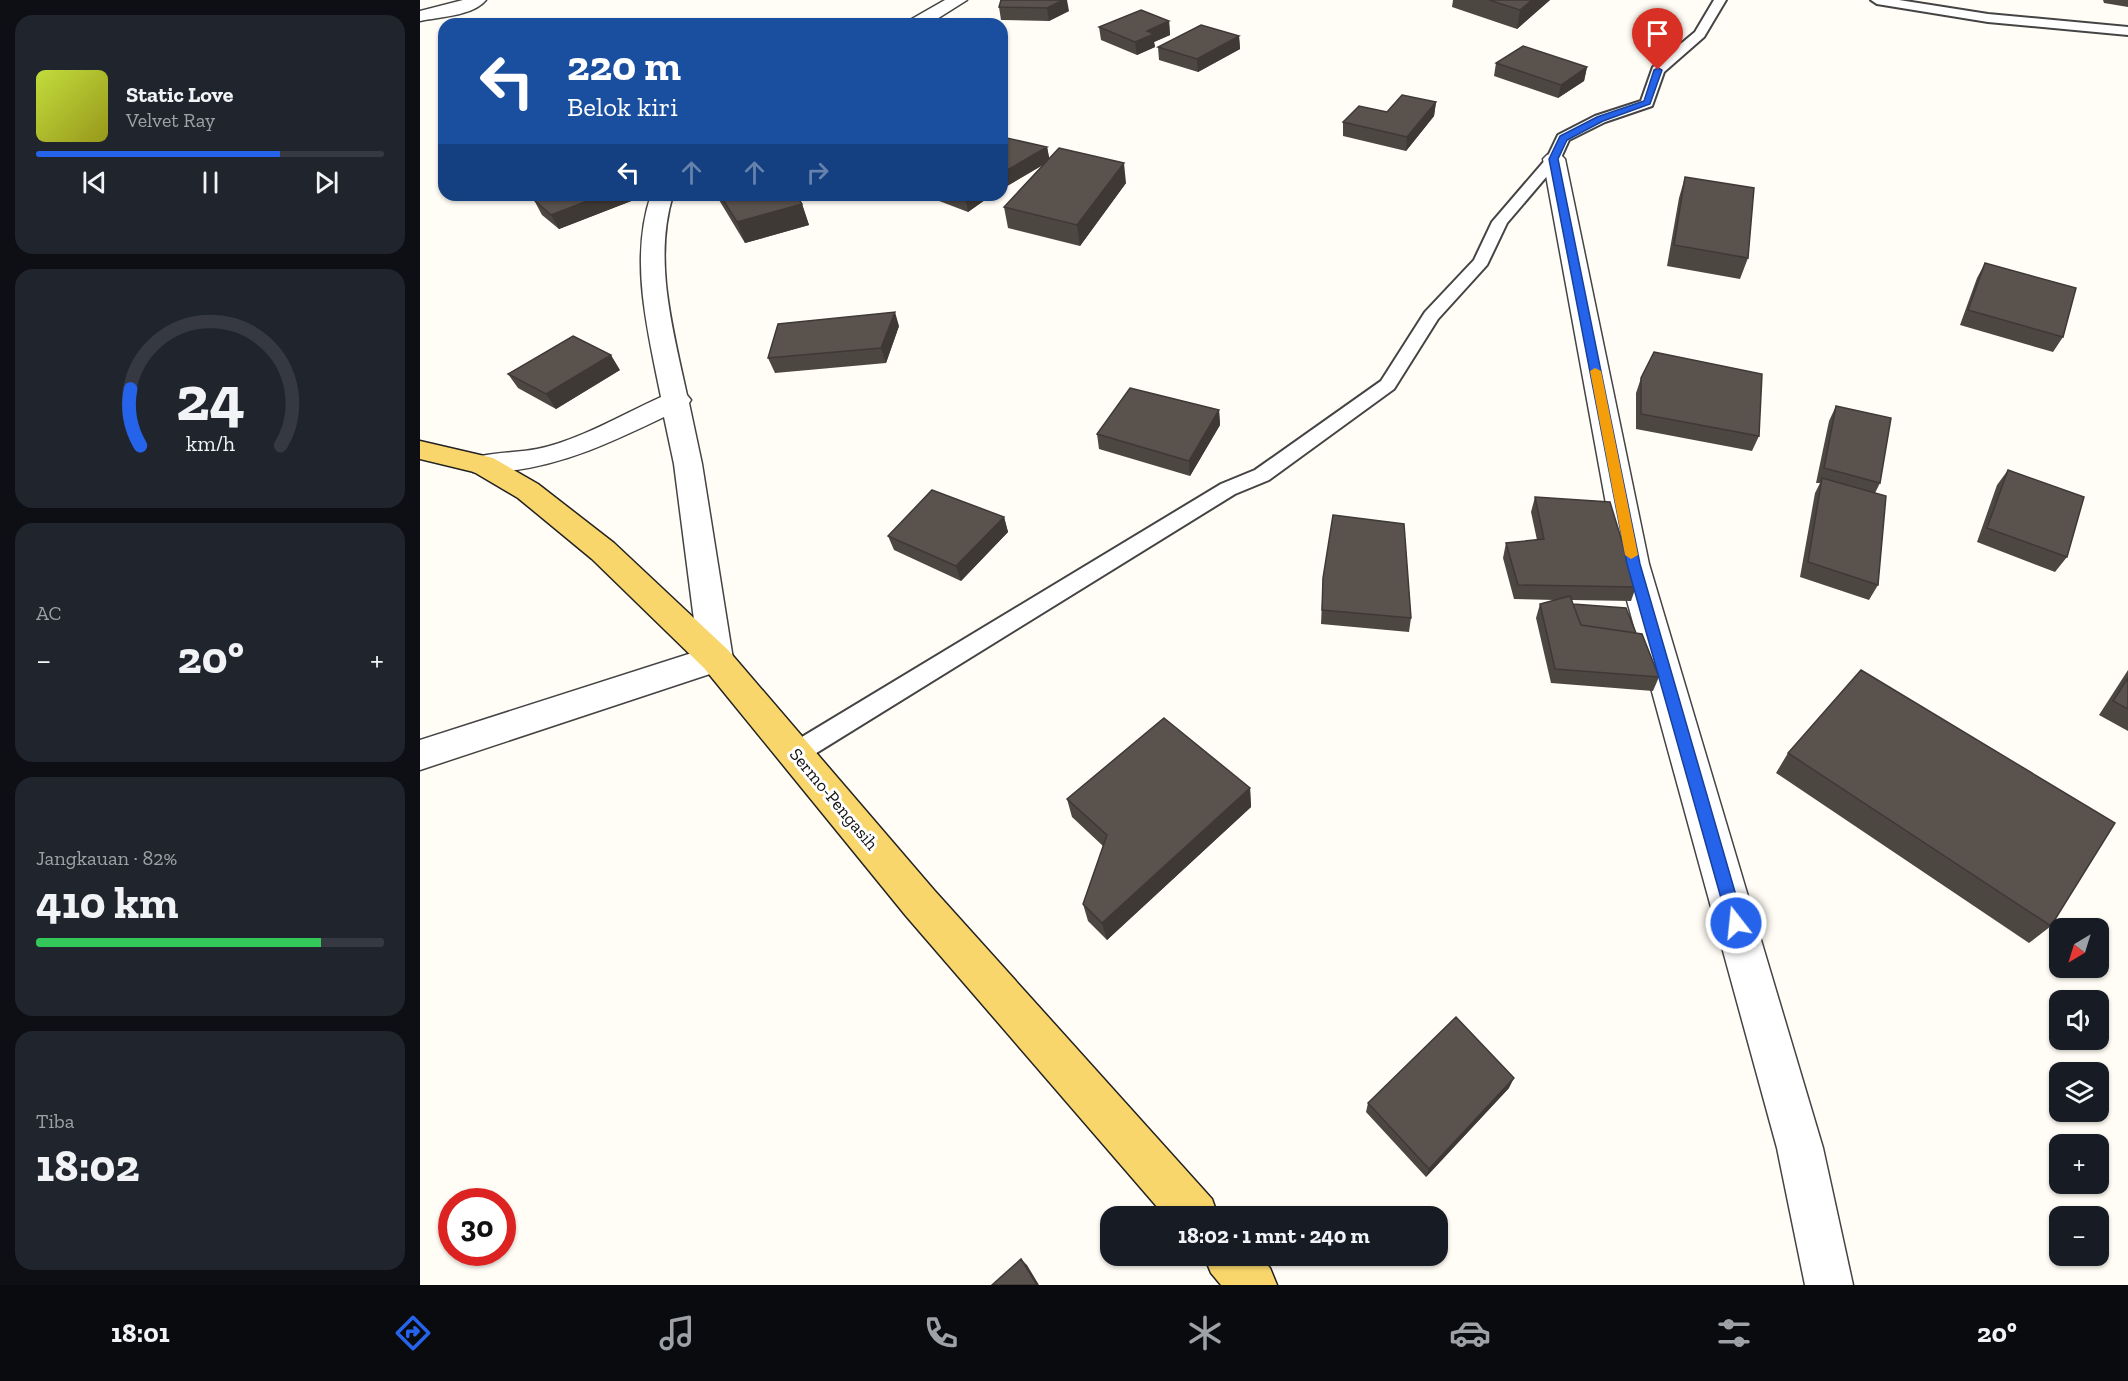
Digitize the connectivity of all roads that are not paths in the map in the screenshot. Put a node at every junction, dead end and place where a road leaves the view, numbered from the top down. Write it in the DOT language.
graph roads {
  1 [pos="477,0"];
  2 [pos="958,0"];
  3 [pos="1720,0"];
  4 [pos="1877,0"];
  5 [pos="420,16"];
  6 [pos="926,18"];
  7 [pos="2128,31"];
  8 [pos="1554,159"];
  9 [pos="660,201"];
  10 [pos="677,400"];
  11 [pos="420,450"];
  12 [pos="483,465"];
  13 [pos="716,659"];
  14 [pos="796,753"];
  15 [pos="420,755"];
  16 [pos="1186,1206"];
  17 [pos="1237,1266"];
  18 [pos="1253,1285"];
  19 [pos="1829,1285"];
  1 -- 5 [label="street"];
  2 -- 6 [label="street"];
  3 -- 8 [label="lane"];
  4 -- 7 [label="lane"];
  8 -- 14 [label="lane"];
  8 -- 19 [label="street"];
  9 -- 10 [label="street"];
  10 -- 12 [label="street"];
  10 -- 13 [label="street"];
  11 -- 12 [label="main road, Sermo-Pengasih"];
  12 -- 13 [label="main road, Sermo-Pengasih"];
  13 -- 14 [label="main road, Sermo-Pengasih"];
  13 -- 15 [label="street"];
  14 -- 16 [label="main road, Sermo-Pengasih"];
  17 -- 18 [label="main road"];
}
